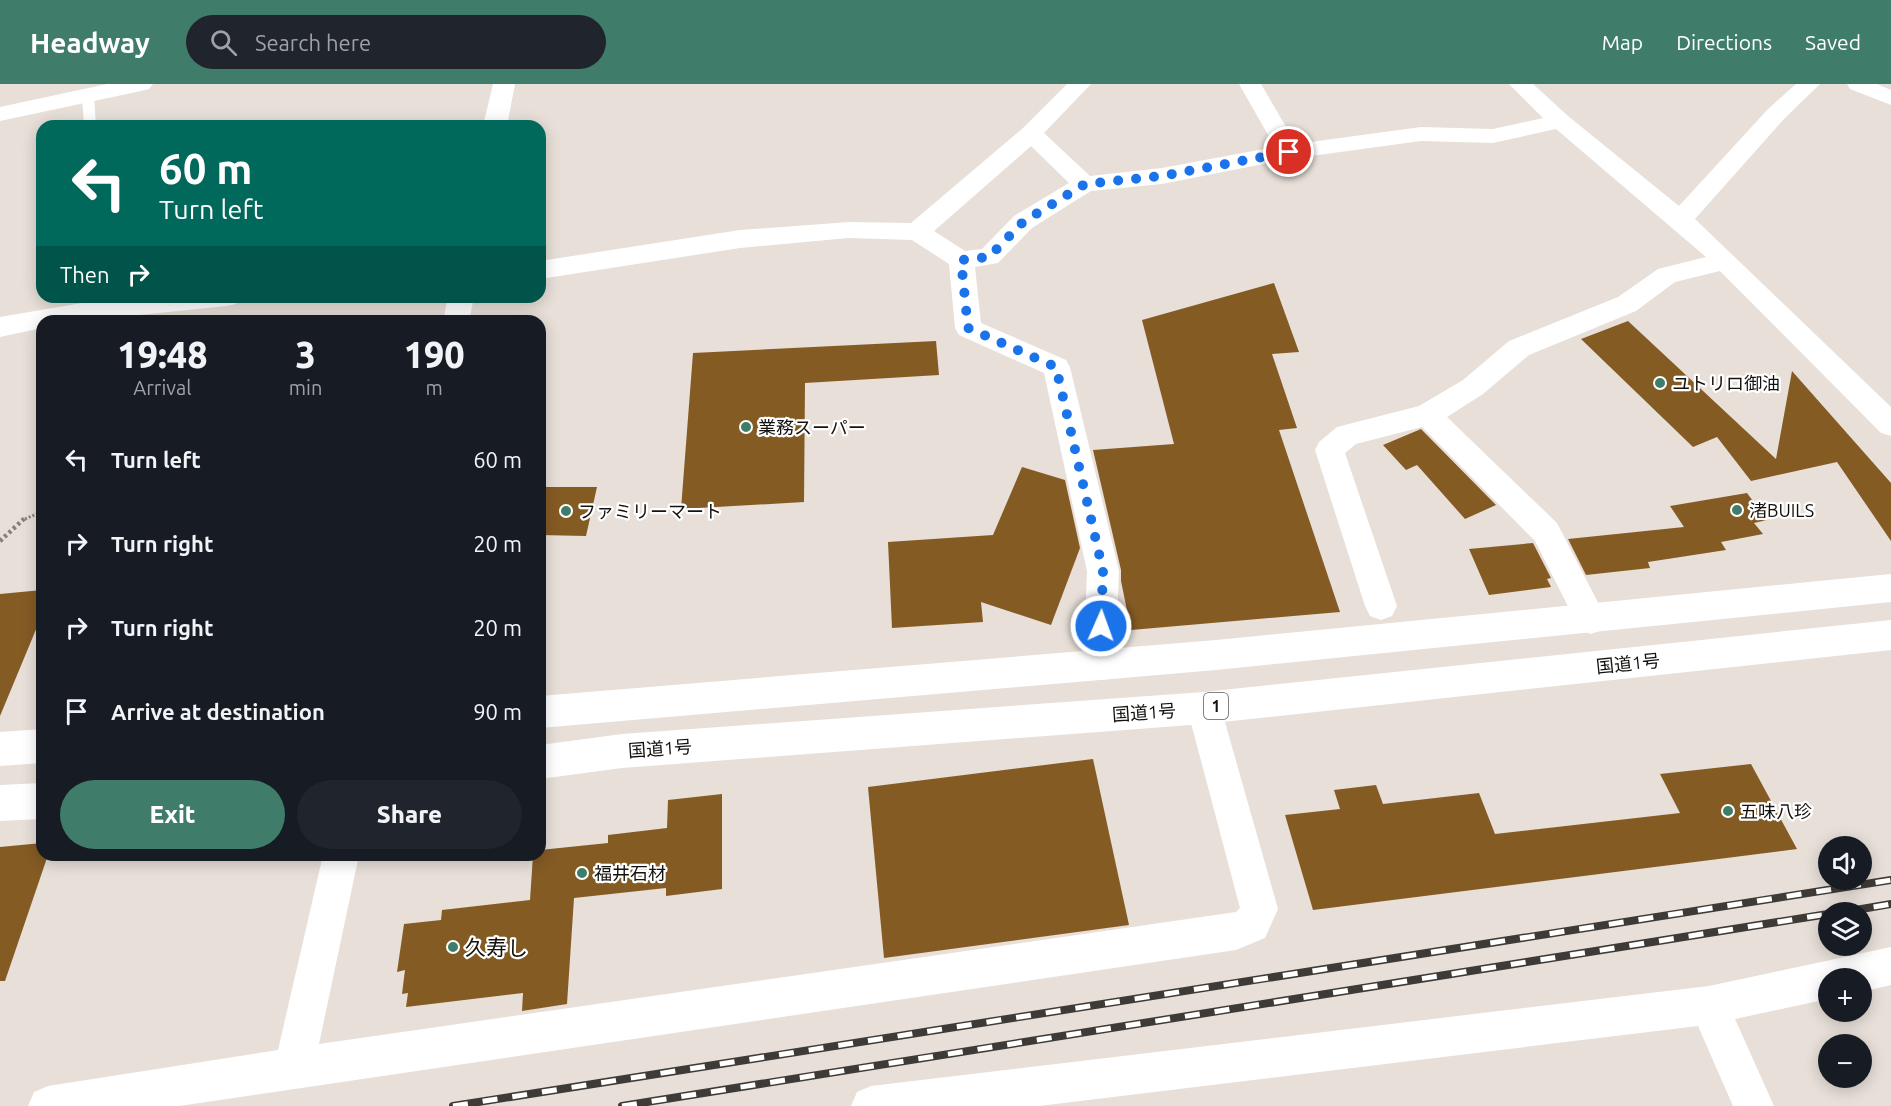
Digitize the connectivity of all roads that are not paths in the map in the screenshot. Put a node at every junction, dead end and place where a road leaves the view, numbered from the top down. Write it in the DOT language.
graph roads {
  1 [pos="141,84"];
  2 [pos="504,84"];
  3 [pos="1080,84"];
  4 [pos="1250,84"];
  5 [pos="1520,84"];
  6 [pos="1809,84"];
  7 [pos="1858,84"];
  8 [pos="88,96"];
  9 [pos="1891,98"];
  10 [pos="0,114"];
  11 [pos="90,120"];
  12 [pos="496,120"];
  13 [pos="1560,121"];
  14 [pos="1031,134"];
  15 [pos="1289,152"];
  16 [pos="1085,184"];
  17 [pos="1680,220"];
  18 [pos="917,232"];
  19 [pos="961,260"];
  20 [pos="1724,261"];
  21 [pos="546,269"];
  22 [pos="157,303"];
  23 [pos="62,315"];
  24 [pos="36,320"];
  25 [pos="0,327"];
  26 [pos="1427,415"];
  27 [pos="1891,425"];
  28 [pos="1891,588"];
  29 [pos="1380,606"];
  30 [pos="1591,620"];
  31 [pos="1891,635"];
  32 [pos="1104,665"];
  33 [pos="1204,708"];
  34 [pos="546,712"];
  35 [pos="36,746"];
  36 [pos="0,749"];
  37 [pos="546,761"];
  38 [pos="36,801"];
  39 [pos="0,803"];
  40 [pos="340,861"];
  41 [pos="1891,966"];
  42 [pos="1872,970"];
  43 [pos="1818,982"];
  44 [pos="1709,1005"];
  45 [pos="294,1068"];
  46 [pos="1004,1097"];
  47 [pos="48,1106"];
  48 [pos="871,1106"];
  49 [pos="1754,1106"];
  1 -- 8 [label="main road"];
  2 -- 12 [label="street"];
  3 -- 14 [label="street"];
  4 -- 15 [label="street"];
  5 -- 13 [label="street"];
  6 -- 17 [label="street"];
  7 -- 9 [label="street"];
  8 -- 10 [label="main road"];
  8 -- 11 [label="lane"];
  13 -- 15 [label="street"];
  13 -- 17 [label="street"];
  14 -- 16 [label="street"];
  14 -- 18 [label="street"];
  15 -- 16 [label="street"];
  16 -- 19 [label="street"];
  17 -- 20 [label="street"];
  18 -- 19 [label="street"];
  18 -- 21 [label="street"];
  19 -- 32 [label="street"];
  20 -- 26 [label="street"];
  20 -- 27 [label="street"];
  22 -- 23 [label="street"];
  24 -- 25 [label="street"];
  26 -- 29 [label="street"];
  26 -- 30 [label="street"];
  28 -- 30 [label="main road"];
  30 -- 32 [label="main road"];
  31 -- 33 [label="main road, 国道1号 / 1"];
  32 -- 34 [label="main road"];
  33 -- 37 [label="main road, 国道1号 / 1"];
  33 -- 45 [label="street"];
  35 -- 36 [label="main road"];
  38 -- 39 [label="main road"];
  40 -- 45 [label="street"];
  41 -- 42 [label="street"];
  43 -- 44 [label="street"];
  44 -- 46 [label="street"];
  44 -- 49 [label="street"];
  45 -- 47 [label="street"];
  46 -- 48 [label="street"];
}
